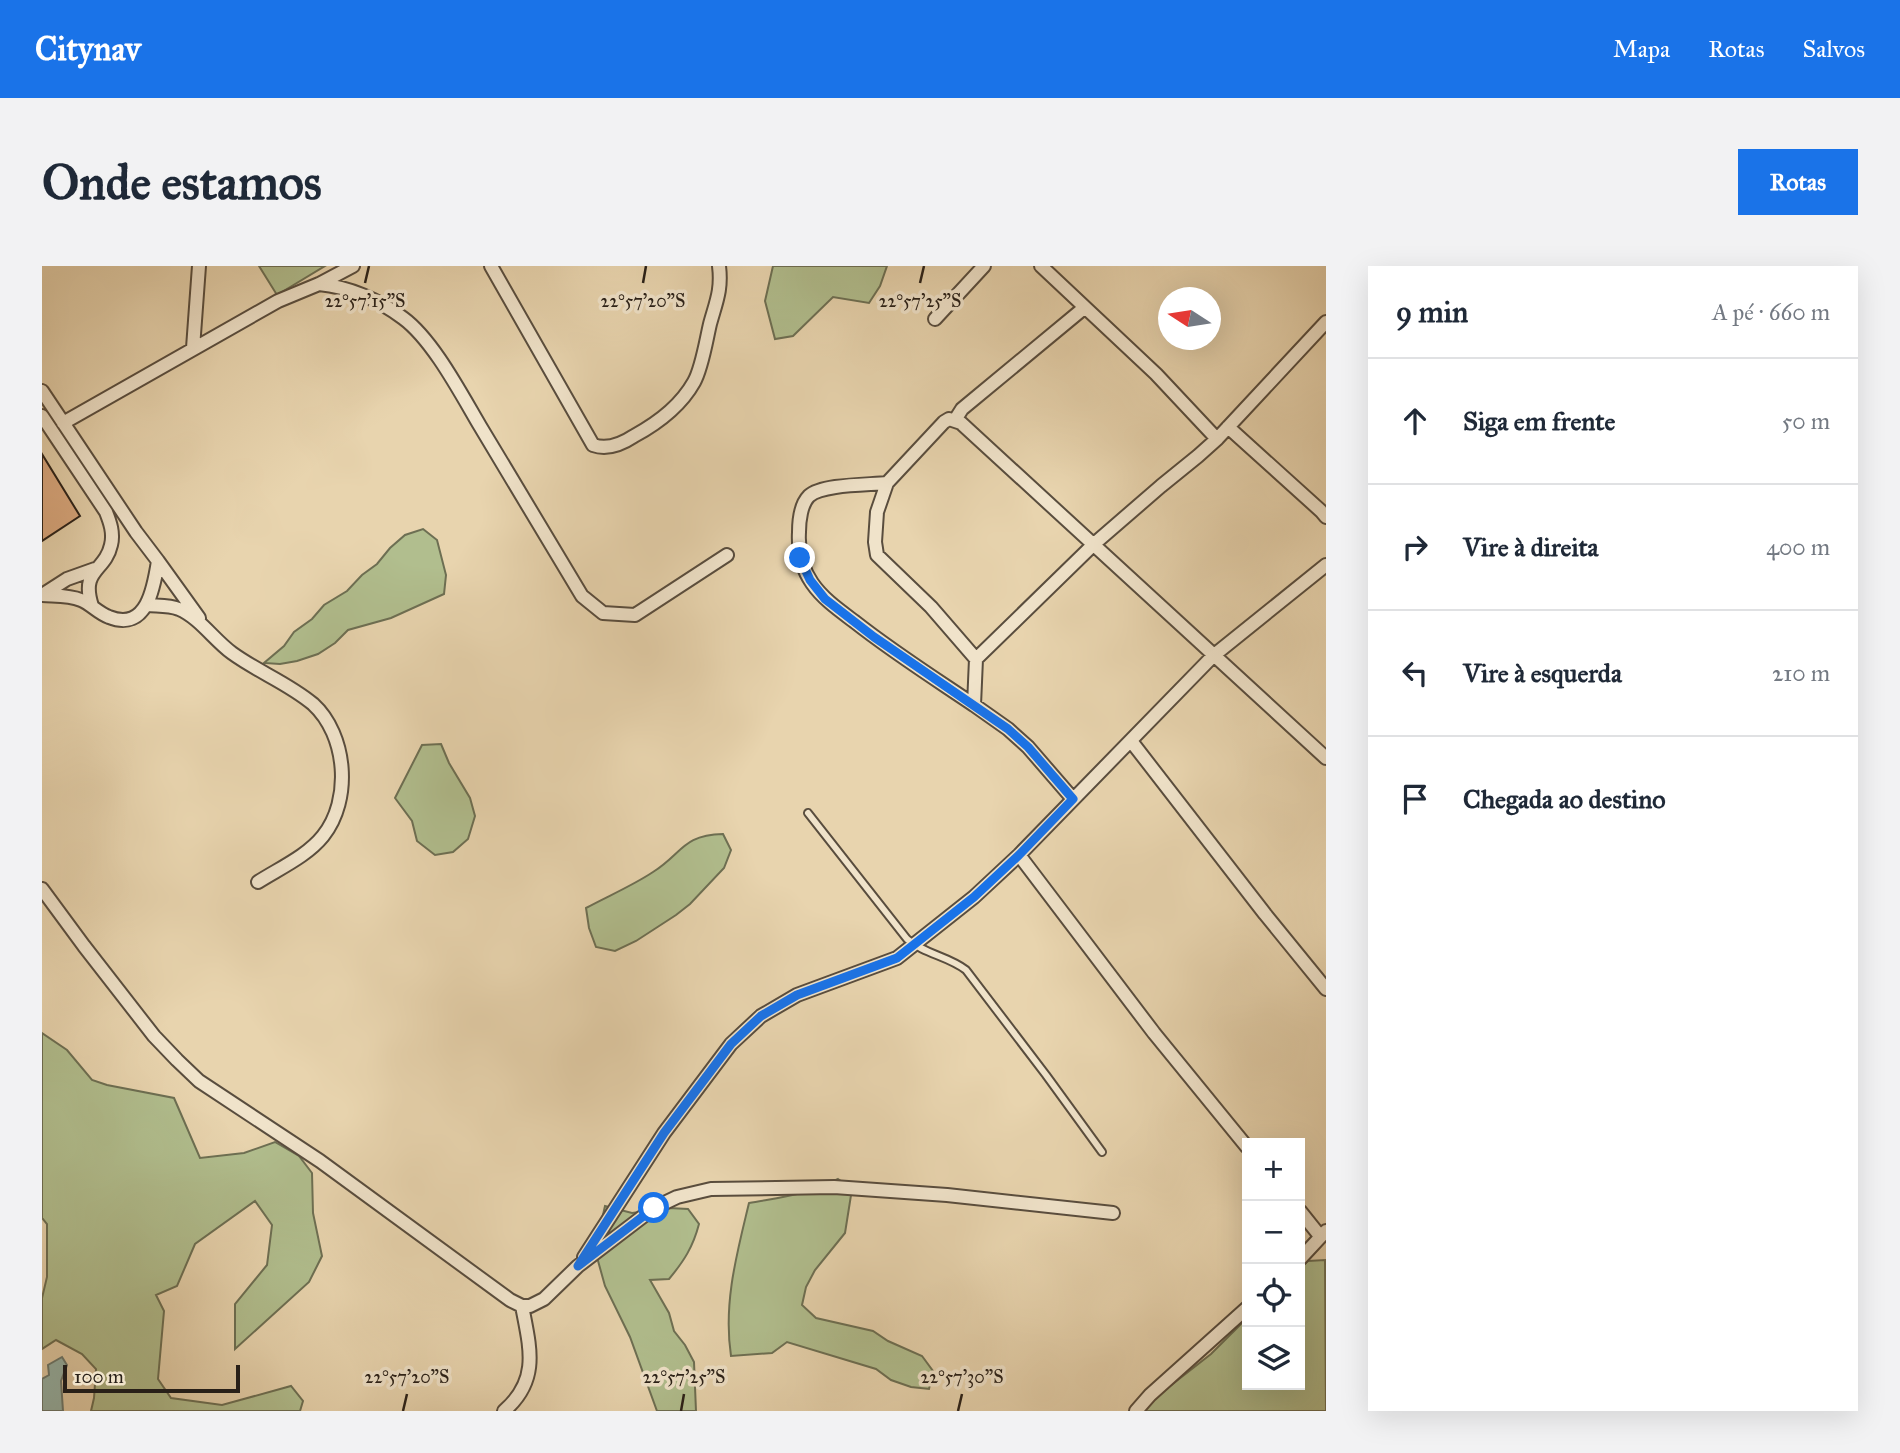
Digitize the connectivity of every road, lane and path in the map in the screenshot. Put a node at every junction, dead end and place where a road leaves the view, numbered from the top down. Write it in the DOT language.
graph roads {
  1 [pos="199,266"];
  2 [pos="353,266"];
  3 [pos="491,266"];
  4 [pos="719,266"];
  5 [pos="984,266"];
  6 [pos="1041,266"];
  7 [pos="319,284"];
  8 [pos="1084,308"];
  9 [pos="935,319"];
  10 [pos="1326,322"];
  11 [pos="193,348"];
  12 [pos="42,391"];
  13 [pos="42,416"];
  14 [pos="955,419"];
  15 [pos="63,423"];
  16 [pos="1228,427"];
  17 [pos="1217,439"];
  18 [pos="887,483"];
  19 [pos="1326,517"];
  20 [pos="1094,544"];
  21 [pos="727,555"];
  22 [pos="158,561"];
  23 [pos="1326,565"];
  24 [pos="95,569"];
  25 [pos="42,595"];
  26 [pos="148,605"];
  27 [pos="92,606"];
  28 [pos="209,633"];
  29 [pos="1213,656"];
  30 [pos="976,659"];
  31 [pos="974,705"];
  32 [pos="1131,741"];
  33 [pos="1326,758"];
  34 [pos="1073,799"];
  35 [pos="808,813"];
  36 [pos="1019,855"];
  37 [pos="258,881"];
  38 [pos="42,889"];
  39 [pos="914,945"];
  40 [pos="1326,989"];
  41 [pos="1242,1141"];
  42 [pos="1102,1152"];
  43 [pos="1113,1213"];
  44 [pos="1305,1216"];
  45 [pos="1323,1234"];
  46 [pos="1305,1254"];
  47 [pos="578,1266"];
  48 [pos="522,1306"];
  49 [pos="1242,1312"];
  50 [pos="504,1411"];
  51 [pos="1136,1411"];
  1 -- 11 [label="street"];
  2 -- 7 [label="street"];
  3 -- 4 [label="street"];
  5 -- 9 [label="street"];
  6 -- 8 [label="street"];
  7 -- 11 [label="street"];
  7 -- 21 [label="street"];
  8 -- 14 [label="street"];
  8 -- 17 [label="street"];
  10 -- 16 [label="street"];
  11 -- 15 [label="street"];
  12 -- 15 [label="street"];
  13 -- 24 [label="street"];
  14 -- 18 [label="street"];
  14 -- 20 [label="street"];
  15 -- 22 [label="street"];
  16 -- 17 [label="street"];
  16 -- 19 [label="street"];
  17 -- 20 [label="street"];
  18 -- 30 [label="street"];
  18 -- 31 [label="street"];
  20 -- 29 [label="street"];
  20 -- 30 [label="street"];
  22 -- 26 [label="street"];
  22 -- 28 [label="street"];
  23 -- 29 [label="street"];
  24 -- 25 [label="street"];
  24 -- 27 [label="street"];
  25 -- 27 [label="street"];
  26 -- 27 [label="street"];
  26 -- 28 [label="street"];
  28 -- 37 [label="street"];
  29 -- 32 [label="street"];
  29 -- 33 [label="street"];
  30 -- 31 [label="street"];
  31 -- 34 [label="street"];
  32 -- 34 [label="street"];
  32 -- 40 [label="street"];
  34 -- 36 [label="street"];
  35 -- 39 [label="lane"];
  36 -- 39 [label="street"];
  36 -- 41 [label="street"];
  38 -- 48 [label="street"];
  39 -- 42 [label="lane"];
  39 -- 47 [label="street"];
  43 -- 47 [label="street"];
  44 -- 45 [label="street"];
  45 -- 46 [label="street"];
  47 -- 48 [label="street"];
  48 -- 50 [label="street"];
  49 -- 51 [label="street"];
}
